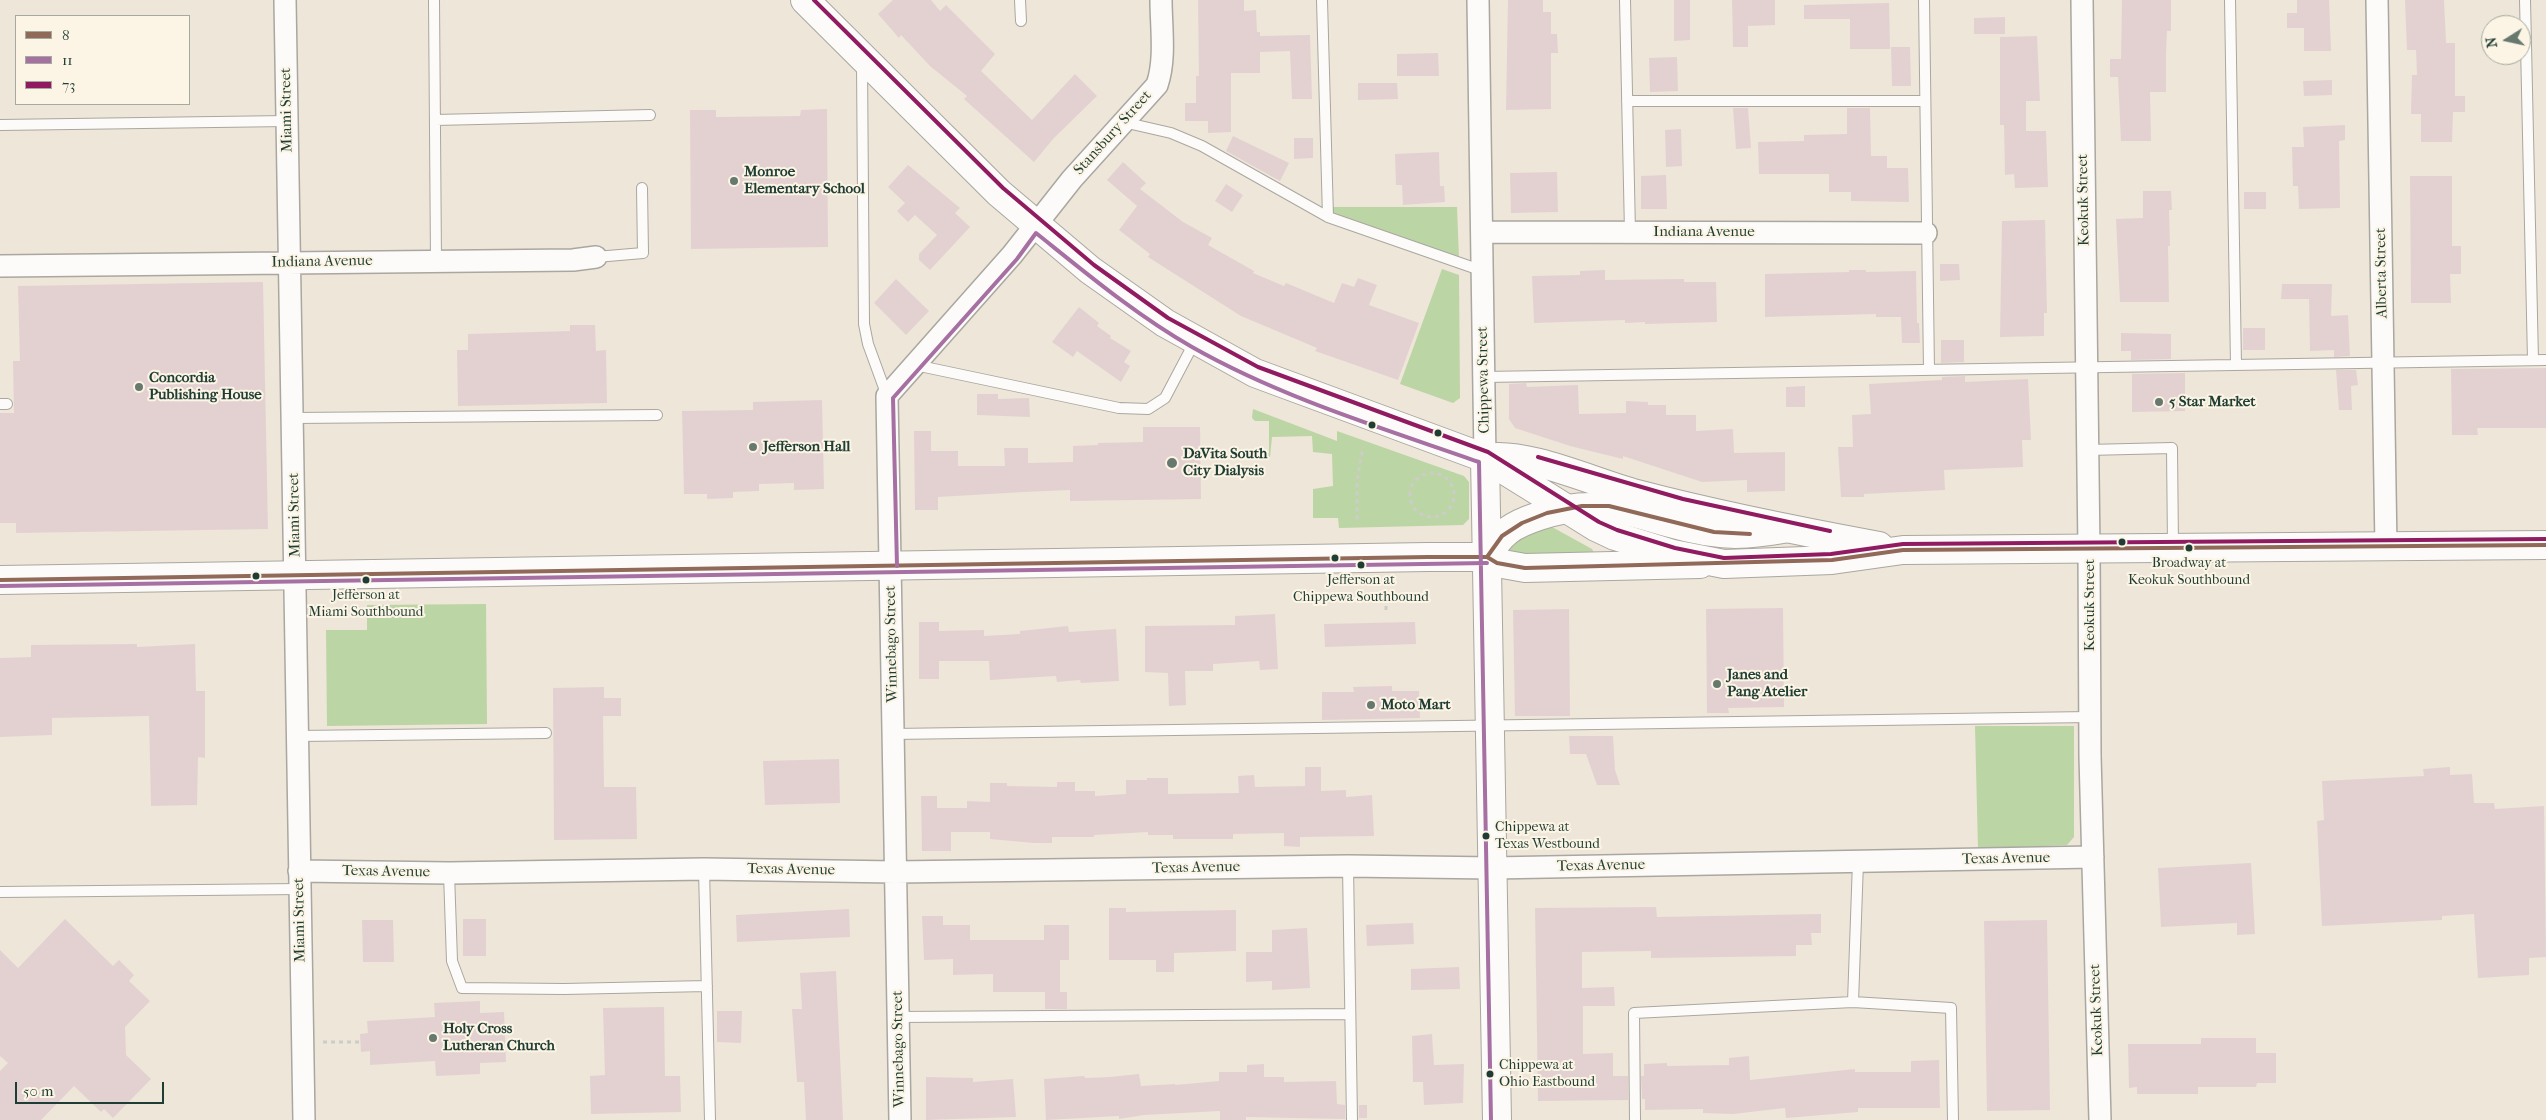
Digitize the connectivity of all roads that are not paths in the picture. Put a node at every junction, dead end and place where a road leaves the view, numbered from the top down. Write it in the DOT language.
graph roads {
  1 [pos="285,0"];
  2 [pos="434,0"];
  3 [pos="805,0"];
  4 [pos="1020,0"];
  5 [pos="1161,0"];
  6 [pos="1322,0"];
  7 [pos="1478,0"];
  8 [pos="1625,0"];
  9 [pos="1924,0"];
  10 [pos="2082,0"];
  11 [pos="2230,0"];
  12 [pos="2377,0"];
  13 [pos="2525,0"];
  14 [pos="1021,21"];
  15 [pos="862,56"];
  16 [pos="1627,101"];
  17 [pos="1925,101"];
  18 [pos="650,115"];
  19 [pos="435,120"];
  20 [pos="287,121"];
  21 [pos="1124,122"];
  22 [pos="0,125"];
  23 [pos="642,188"];
  24 [pos="1328,217"];
  25 [pos="1035,224"];
  26 [pos="1482,232"];
  27 [pos="1630,232"];
  28 [pos="1926,233"];
  29 [pos="596,257"];
  30 [pos="436,261"];
  31 [pos="290,263"];
  32 [pos="0,266"];
  33 [pos="1483,271"];
  34 [pos="1195,341"];
  35 [pos="2533,360"];
  36 [pos="2546,360"];
  37 [pos="2383,363"];
  38 [pos="915,365"];
  39 [pos="2236,365"];
  40 [pos="2086,369"];
  41 [pos="1930,370"];
  42 [pos="1484,377"];
  43 [pos="887,396"];
  44 [pos="657,415"];
  45 [pos="293,418"];
  46 [pos="2087,450"];
  47 [pos="1485,458"];
  48 [pos="1565,509"];
  49 [pos="1783,529"];
  50 [pos="2546,545"];
  51 [pos="2386,547"];
  52 [pos="2173,549"];
  53 [pos="1903,550"];
  54 [pos="2089,550"];
  55 [pos="1487,557"];
  56 [pos="1724,564"];
  57 [pos="891,566"];
  58 [pos="296,576"];
  59 [pos="0,580"];
  60 [pos="2090,717"];
  61 [pos="1490,725"];
  62 [pos="546,733"];
  63 [pos="893,734"];
  64 [pos="298,736"];
  65 [pos="2093,857"];
  66 [pos="1858,862"];
  67 [pos="1348,866"];
  68 [pos="1493,868"];
  69 [pos="704,869"];
  70 [pos="895,872"];
  71 [pos="449,873"];
  72 [pos="300,880"];
  73 [pos="0,892"];
  74 [pos="707,986"];
  75 [pos="1853,1002"];
  76 [pos="1350,1014"];
  77 [pos="898,1018"];
  78 [pos="304,1120"];
  79 [pos="710,1120"];
  80 [pos="900,1120"];
  81 [pos="1352,1120"];
  82 [pos="1497,1120"];
  83 [pos="1635,1120"];
  84 [pos="1953,1120"];
  85 [pos="2100,1120"];
  1 -- 20 [label="street, Miami Street"];
  2 -- 19 [label="lane"];
  3 -- 15 [label="main road"];
  4 -- 14 [label="lane"];
  5 -- 21 [label="street, Stansbury Street"];
  6 -- 24 [label="lane"];
  7 -- 26 [label="street, Chippewa Street"];
  8 -- 16 [label="lane"];
  9 -- 17 [label="lane"];
  10 -- 40 [label="street, Keokuk Street"];
  11 -- 39 [label="lane"];
  12 -- 37 [label="street, Alberta Street"];
  13 -- 35 [label="lane"];
  15 -- 25 [label="main road"];
  15 -- 43 [label="lane"];
  16 -- 17 [label="lane"];
  16 -- 27 [label="lane"];
  17 -- 28 [label="lane"];
  18 -- 19 [label="lane"];
  19 -- 30 [label="lane"];
  20 -- 22 [label="lane"];
  20 -- 31 [label="street, Miami Street"];
  21 -- 24 [label="lane"];
  21 -- 25 [label="street, Stansbury Street"];
  23 -- 29 [label="lane, Indiana Avenue"];
  24 -- 33 [label="lane"];
  25 -- 34 [label="main road"];
  25 -- 38 [label="street"];
  26 -- 27 [label="street, Indiana Avenue"];
  26 -- 33 [label="street, Chippewa Street"];
  27 -- 28 [label="street, Indiana Avenue"];
  28 -- 41 [label="lane"];
  29 -- 30 [label="street, Indiana Avenue"];
  30 -- 31 [label="street, Indiana Avenue"];
  31 -- 32 [label="street, Indiana Avenue"];
  31 -- 45 [label="street, Miami Street"];
  33 -- 42 [label="street, Chippewa Street"];
  34 -- 38 [label="lane"];
  34 -- 47 [label="main road"];
  35 -- 36 [label="lane"];
  35 -- 37 [label="lane"];
  37 -- 39 [label="lane"];
  37 -- 51 [label="street, Alberta Street"];
  38 -- 43 [label="street"];
  39 -- 40 [label="lane"];
  40 -- 41 [label="lane"];
  40 -- 46 [label="street, Keokuk Street"];
  41 -- 42 [label="lane"];
  42 -- 47 [label="street, Chippewa Street"];
  43 -- 57 [label="street, Winnebago Street"];
  44 -- 45 [label="lane"];
  45 -- 58 [label="street, Miami Street"];
  46 -- 52 [label="lane"];
  46 -- 54 [label="street, Keokuk Street"];
  47 -- 48 [label="main road"];
  47 -- 49 [label="main road"];
  47 -- 55 [label="main road, Chippewa Street"];
  48 -- 49 [label="main road"];
  48 -- 55 [label="main road"];
  48 -- 56 [label="main road"];
  49 -- 53 [label="main road"];
  50 -- 51 [label="main road"];
  51 -- 52 [label="main road"];
  52 -- 54 [label="main road"];
  53 -- 54 [label="main road"];
  53 -- 56 [label="main road"];
  54 -- 60 [label="street, Keokuk Street"];
  55 -- 56 [label="main road"];
  55 -- 57 [label="main road"];
  55 -- 61 [label="main road, Chippewa Street"];
  57 -- 58 [label="main road"];
  57 -- 63 [label="street, Winnebago Street"];
  58 -- 59 [label="main road"];
  58 -- 64 [label="street, Miami Street"];
  60 -- 61 [label="lane"];
  60 -- 65 [label="street, Keokuk Street"];
  61 -- 63 [label="lane"];
  61 -- 68 [label="main road, Chippewa Street"];
  62 -- 64 [label="lane"];
  63 -- 70 [label="street, Winnebago Street"];
  64 -- 72 [label="street, Miami Street"];
  65 -- 66 [label="street, Texas Avenue"];
  65 -- 85 [label="street, Keokuk Street"];
  66 -- 68 [label="street, Texas Avenue"];
  66 -- 75 [label="lane"];
  67 -- 68 [label="street, Texas Avenue"];
  67 -- 70 [label="street, Texas Avenue"];
  67 -- 76 [label="lane"];
  68 -- 82 [label="main road, Chippewa Street"];
  69 -- 70 [label="street, Texas Avenue"];
  69 -- 71 [label="street, Texas Avenue"];
  69 -- 74 [label="lane"];
  70 -- 77 [label="street, Winnebago Street"];
  71 -- 72 [label="street, Texas Avenue"];
  71 -- 74 [label="lane"];
  72 -- 73 [label="lane, Texas Avenue"];
  72 -- 78 [label="street, Miami Street"];
  74 -- 79 [label="lane"];
  75 -- 83 [label="lane"];
  75 -- 84 [label="lane"];
  76 -- 77 [label="lane"];
  76 -- 81 [label="lane"];
  77 -- 80 [label="street, Winnebago Street"];
}
